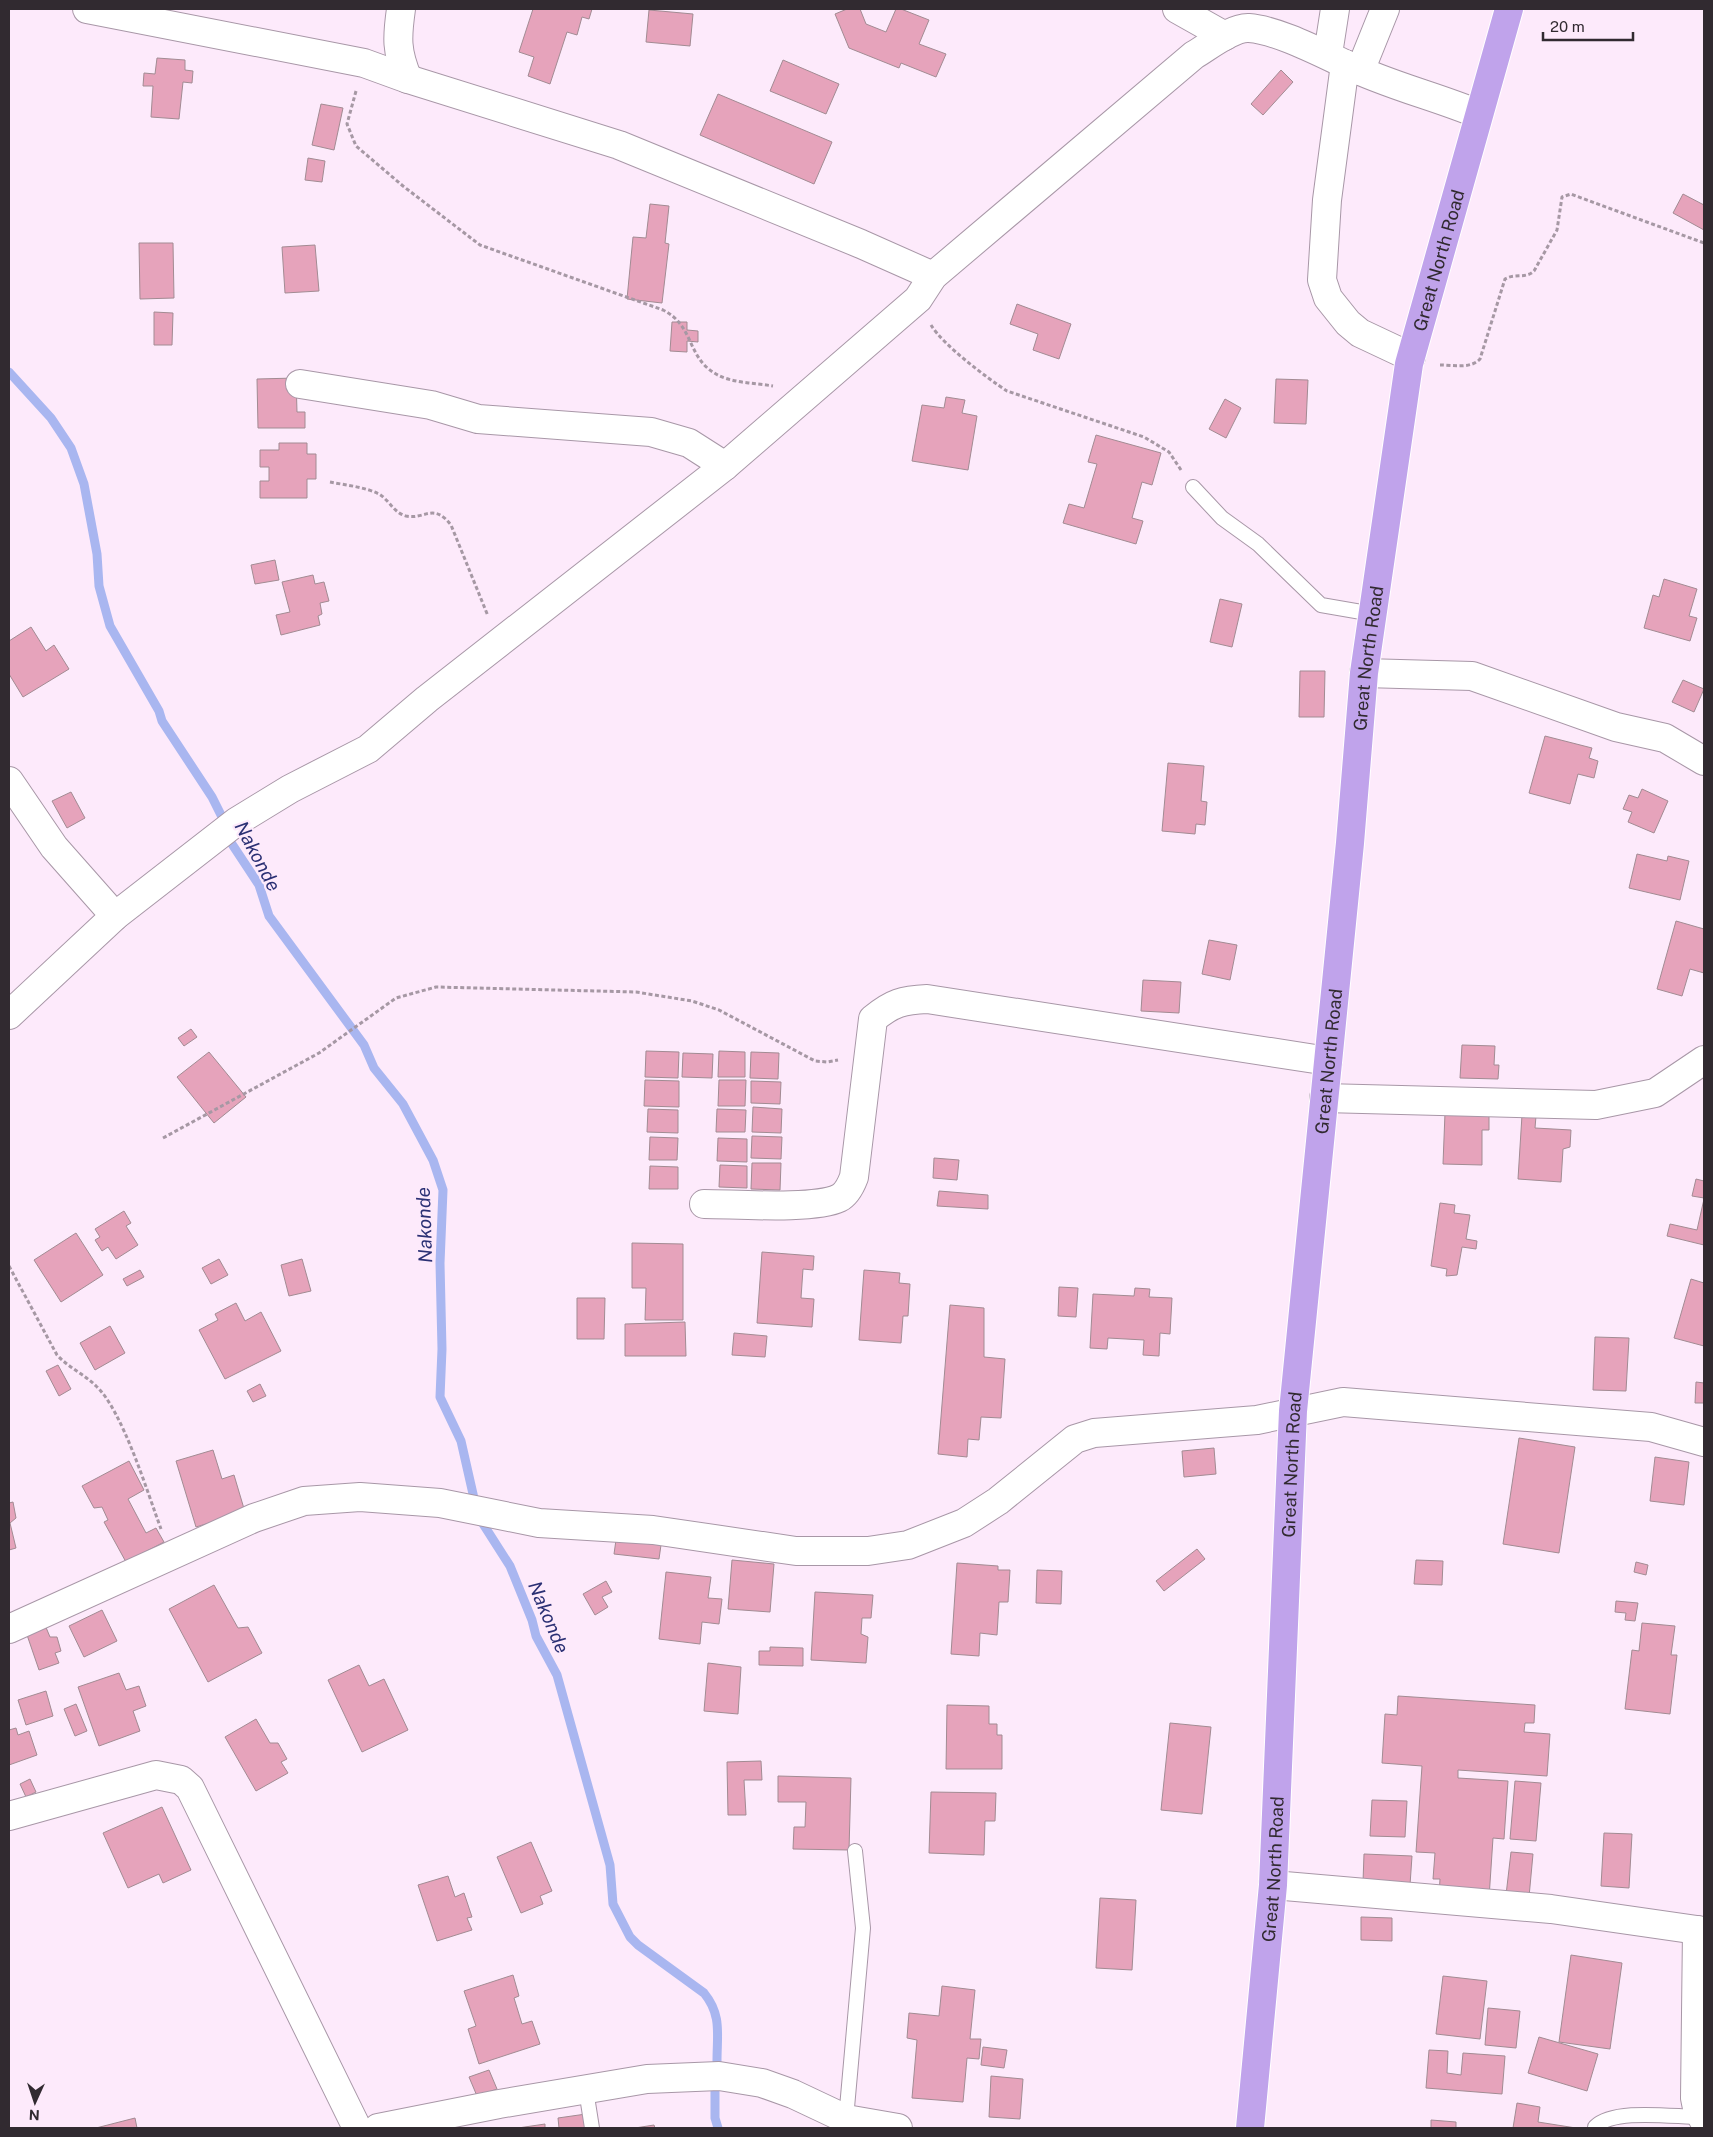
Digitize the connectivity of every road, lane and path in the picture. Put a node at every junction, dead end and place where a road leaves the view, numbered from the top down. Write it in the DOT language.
graph roads {
  1 [pos="87,9"];
  2 [pos="401,9"];
  3 [pos="1178,9"];
  4 [pos="1335,9"];
  5 [pos="1385,9"];
  6 [pos="1508,9"];
  7 [pos="1225,36"];
  8 [pos="364,63"];
  9 [pos="1344,63"];
  10 [pos="408,79"];
  11 [pos="1478,114"];
  12 [pos="1704,242"];
  13 [pos="933,276"];
  14 [pos="918,299"];
  15 [pos="1410,361"];
  16 [pos="300,384"];
  17 [pos="810,393"];
  18 [pos="724,466"];
  19 [pos="330,482"];
  20 [pos="1193,487"];
  21 [pos="1373,614"];
  22 [pos="499,644"];
  23 [pos="1364,672"];
  24 [pos="1704,761"];
  25 [pos="9,781"];
  26 [pos="115,916"];
  27 [pos="9,1015"];
  28 [pos="871,1037"];
  29 [pos="1704,1060"];
  30 [pos="1328,1061"];
  31 [pos="1324,1098"];
  32 [pos="162,1138"];
  33 [pos="704,1204"];
  34 [pos="9,1266"];
  35 [pos="1293,1411"];
  36 [pos="1704,1442"];
  37 [pos="171,1556"];
  38 [pos="9,1629"];
  39 [pos="9,1816"];
  40 [pos="855,1852"];
  41 [pos="1273,1885"];
  42 [pos="1701,1931"];
  43 [pos="586,2090"];
  44 [pos="846,2119"];
  45 [pos="1702,2119"];
  46 [pos="1595,2127"];
  47 [pos="357,2128"];
  48 [pos="378,2128"];
  49 [pos="592,2128"];
  50 [pos="898,2128"];
  51 [pos="1250,2128"];
  1 -- 8 [label="street"];
  2 -- 10 [label="street"];
  3 -- 7 [label="street"];
  4 -- 9 [label="street"];
  5 -- 9 [label="street"];
  6 -- 11 [label="highway, Great North Road"];
  7 -- 9 [label="street"];
  7 -- 13 [label="street"];
  8 -- 10 [label="street"];
  8 -- 17 [label="path"];
  9 -- 11 [label="street"];
  9 -- 15 [label="street"];
  10 -- 13 [label="street"];
  11 -- 15 [label="highway, Great North Road"];
  12 -- 15 [label="path"];
  13 -- 14 [label="street"];
  14 -- 17 [label="street"];
  14 -- 20 [label="path"];
  15 -- 21 [label="highway, Great North Road"];
  16 -- 18 [label="street"];
  17 -- 18 [label="street"];
  18 -- 22 [label="street"];
  19 -- 22 [label="path"];
  20 -- 21 [label="lane"];
  21 -- 23 [label="highway, Great North Road"];
  22 -- 26 [label="street"];
  23 -- 24 [label="street"];
  23 -- 30 [label="highway, Great North Road"];
  25 -- 26 [label="street"];
  26 -- 27 [label="street"];
  28 -- 30 [label="street"];
  28 -- 32 [label="path"];
  28 -- 33 [label="street"];
  29 -- 31 [label="street"];
  30 -- 31 [label="highway, Great North Road"];
  31 -- 35 [label="highway, Great North Road"];
  34 -- 37 [label="path"];
  35 -- 36 [label="street"];
  35 -- 37 [label="street"];
  35 -- 41 [label="highway, Great North Road"];
  37 -- 38 [label="street"];
  39 -- 47 [label="street"];
  40 -- 44 [label="lane"];
  41 -- 42 [label="street"];
  41 -- 51 [label="highway, Great North Road"];
  42 -- 45 [label="street"];
  43 -- 44 [label="street"];
  43 -- 48 [label="street"];
  43 -- 49 [label="lane"];
  44 -- 50 [label="street"];
  45 -- 46 [label="lane"];
}
